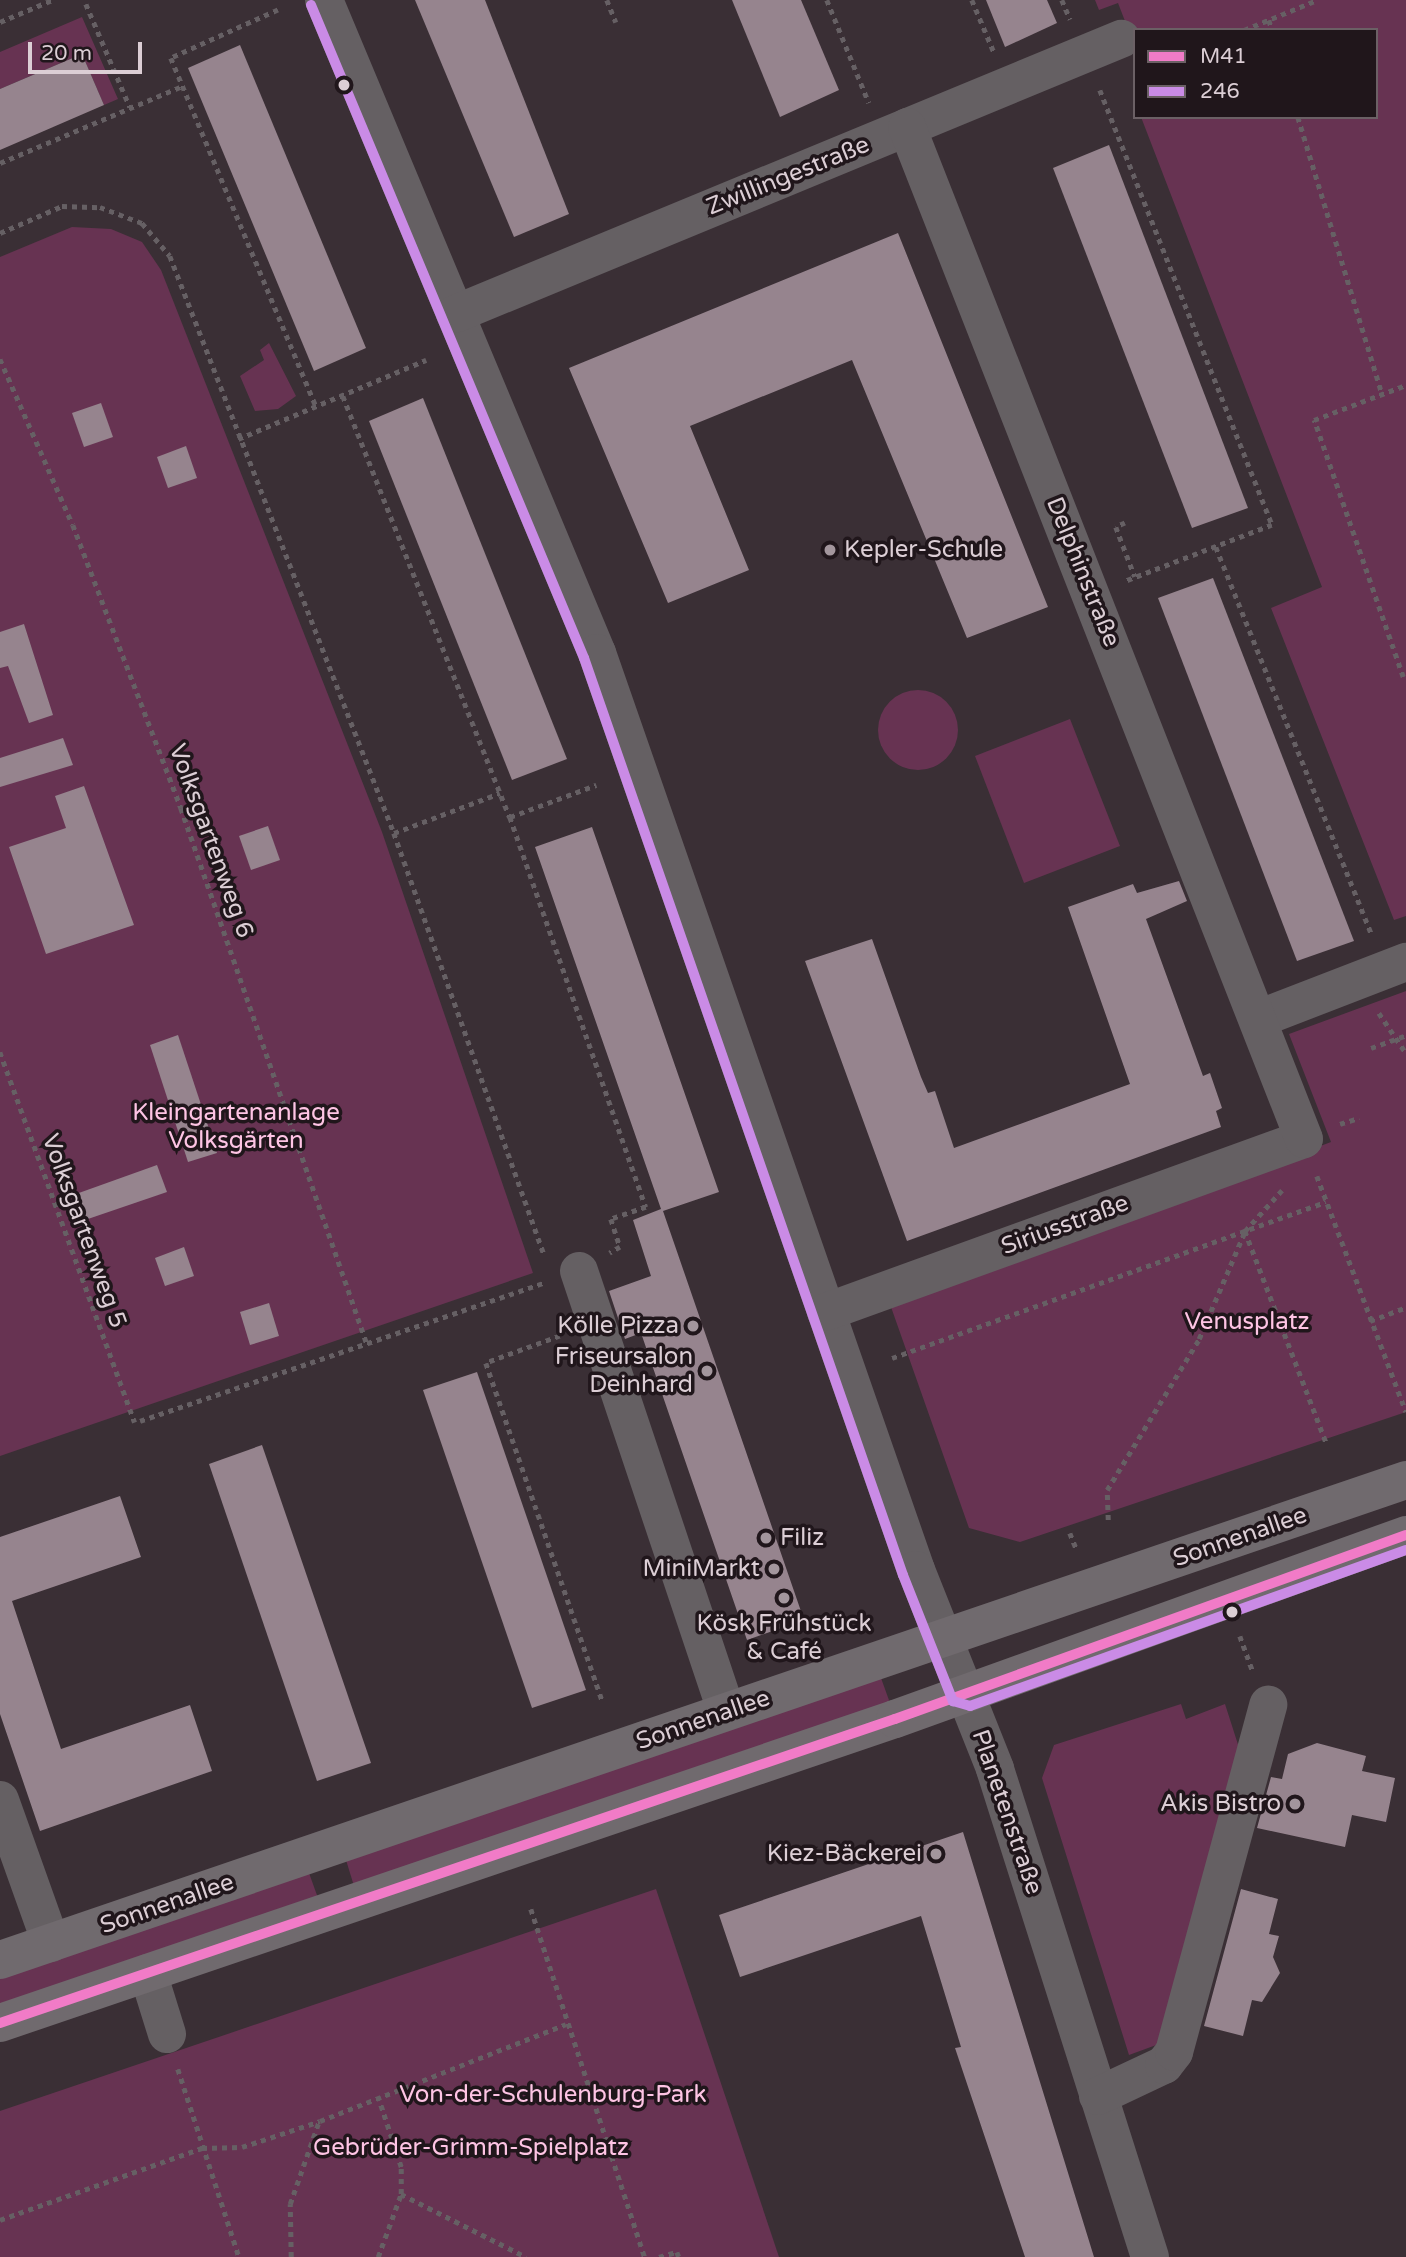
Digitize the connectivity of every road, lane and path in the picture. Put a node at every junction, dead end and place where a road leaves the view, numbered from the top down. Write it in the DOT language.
graph roads {
  1 [pos="52,0"];
  2 [pos="324,0"];
  3 [pos="607,0"];
  4 [pos="827,0"];
  5 [pos="972,0"];
  6 [pos="1317,0"];
  7 [pos="86,4"];
  8 [pos="278,10"];
  9 [pos="1269,20"];
  10 [pos="0,22"];
  11 [pos="616,22"];
  12 [pos="1249,28"];
  13 [pos="1271,28"];
  14 [pos="1121,38"];
  15 [pos="998,62"];
  16 [pos="1097,84"];
  17 [pos="182,86"];
  18 [pos="130,107"];
  19 [pos="1299,119"];
  20 [pos="891,122"];
  21 [pos="0,163"];
  22 [pos="0,233"];
  23 [pos="455,314"];
  24 [pos="0,359"];
  25 [pos="426,360"];
  26 [pos="1406,385"];
  27 [pos="1382,393"];
  28 [pos="343,396"];
  29 [pos="316,407"];
  30 [pos="239,439"];
  31 [pos="1125,523"];
  32 [pos="1216,547"];
  33 [pos="1135,577"];
  34 [pos="1092,593"];
  35 [pos="1403,677"];
  36 [pos="596,785"];
  37 [pos="500,793"];
  38 [pos="510,817"];
  39 [pos="394,833"];
  40 [pos="1374,941"];
  41 [pos="1406,962"];
  42 [pos="1373,1003"];
  43 [pos="1258,1019"];
  44 [pos="1406,1035"];
  45 [pos="1396,1038"];
  46 [pos="1371,1048"];
  47 [pos="0,1052"];
  48 [pos="1406,1053"];
  49 [pos="1307,1148"];
  50 [pos="1326,1202"];
  51 [pos="1245,1231"];
  52 [pos="620,1247"];
  53 [pos="560,1272"];
  54 [pos="1406,1307"];
  55 [pos="826,1312"];
  56 [pos="1370,1321"];
  57 [pos="597,1323"];
  58 [pos="367,1344"];
  59 [pos="892,1358"];
  60 [pos="1406,1412"];
  61 [pos="1327,1445"];
  62 [pos="1406,1480"];
  63 [pos="1108,1521"];
  64 [pos="1070,1533"];
  65 [pos="1406,1535"];
  66 [pos="1077,1550"];
  67 [pos="943,1637"];
  68 [pos="965,1693"];
  69 [pos="603,1702"];
  70 [pos="1268,1705"];
  71 [pos="726,1711"];
  72 [pos="0,1800"];
  73 [pos="531,1909"];
  74 [pos="51,1943"];
  75 [pos="0,1960"];
  76 [pos="148,1973"];
  77 [pos="0,2023"];
  78 [pos="566,2024"];
  79 [pos="167,2034"];
  80 [pos="1098,2096"];
  81 [pos="378,2097"];
  82 [pos="320,2120"];
  83 [pos="202,2148"];
  84 [pos="401,2194"];
  85 [pos="0,2220"];
  86 [pos="239,2257"];
  87 [pos="292,2257"];
  88 [pos="378,2257"];
  89 [pos="526,2257"];
  90 [pos="645,2257"];
  91 [pos="659,2257"];
  92 [pos="679,2257"];
  93 [pos="1150,2257"];
  1 -- 10 [label="path"];
  2 -- 23 [label="street, Planetenstraße"];
  3 -- 11 [label="path"];
  4 -- 20 [label="path"];
  5 -- 15 [label="path"];
  6 -- 9 [label="path"];
  7 -- 18 [label="path"];
  8 -- 17 [label="path"];
  9 -- 12 [label="path"];
  9 -- 13 [label="path"];
  14 -- 20 [label="street, Zwillingestraße"];
  16 -- 32 [label="path"];
  17 -- 18 [label="path"];
  17 -- 29 [label="path"];
  18 -- 21 [label="path"];
  19 -- 27 [label="path"];
  20 -- 23 [label="street, Zwillingestraße"];
  20 -- 34 [label="street, Delphinstraße"];
  22 -- 30 [label="path"];
  23 -- 55 [label="street, Planetenstraße"];
  24 -- 58 [label="path, Volksgartenweg 6"];
  25 -- 28 [label="path"];
  26 -- 27 [label="path"];
  27 -- 35 [label="path"];
  28 -- 29 [label="path"];
  28 -- 37 [label="path"];
  29 -- 30 [label="path"];
  30 -- 39 [label="path"];
  31 -- 33 [label="path"];
  32 -- 33 [label="path"];
  32 -- 40 [label="path"];
  33 -- 34 [label="path"];
  34 -- 43 [label="street, Delphinstraße"];
  36 -- 38 [label="path"];
  37 -- 38 [label="path"];
  37 -- 39 [label="path"];
  38 -- 52 [label="path"];
  39 -- 53 [label="path"];
  41 -- 43 [label="street"];
  42 -- 45 [label="path"];
  43 -- 49 [label="street, Delphinstraße"];
  44 -- 45 [label="path"];
  45 -- 46 [label="path"];
  45 -- 48 [label="path"];
  47 -- 58 [label="path, Volksgartenweg 5"];
  49 -- 50 [label="path"];
  49 -- 51 [label="path"];
  49 -- 55 [label="street, Siriusstraße"];
  50 -- 51 [label="path"];
  50 -- 56 [label="path"];
  51 -- 59 [label="path"];
  51 -- 61 [label="path"];
  51 -- 63 [label="path"];
  53 -- 57 [label="street"];
  53 -- 58 [label="path"];
  54 -- 56 [label="path"];
  55 -- 67 [label="street, Planetenstraße"];
  56 -- 60 [label="path"];
  57 -- 69 [label="path"];
  57 -- 71 [label="street"];
  62 -- 67 [label="main road, Sonnenallee"];
  64 -- 66 [label="path"];
  65 -- 68 [label="main road"];
  67 -- 68 [label="street, Planetenstraße"];
  67 -- 71 [label="main road, Sonnenallee"];
  68 -- 76 [label="main road"];
  68 -- 80 [label="street, Planetenstraße"];
  70 -- 80 [label="street"];
  71 -- 74 [label="main road, Sonnenallee"];
  72 -- 74 [label="street"];
  73 -- 78 [label="path"];
  74 -- 75 [label="main road, Sonnenallee"];
  76 -- 77 [label="main road"];
  76 -- 79 [label="street"];
  78 -- 81 [label="path"];
  78 -- 90 [label="path"];
  79 -- 83 [label="path"];
  80 -- 93 [label="street, Planetenstraße"];
  81 -- 82 [label="path"];
  81 -- 84 [label="path"];
  82 -- 83 [label="path"];
  82 -- 87 [label="path"];
  83 -- 85 [label="path"];
  83 -- 86 [label="path"];
  84 -- 88 [label="path"];
  84 -- 89 [label="path"];
  91 -- 92 [label="path"];
}
